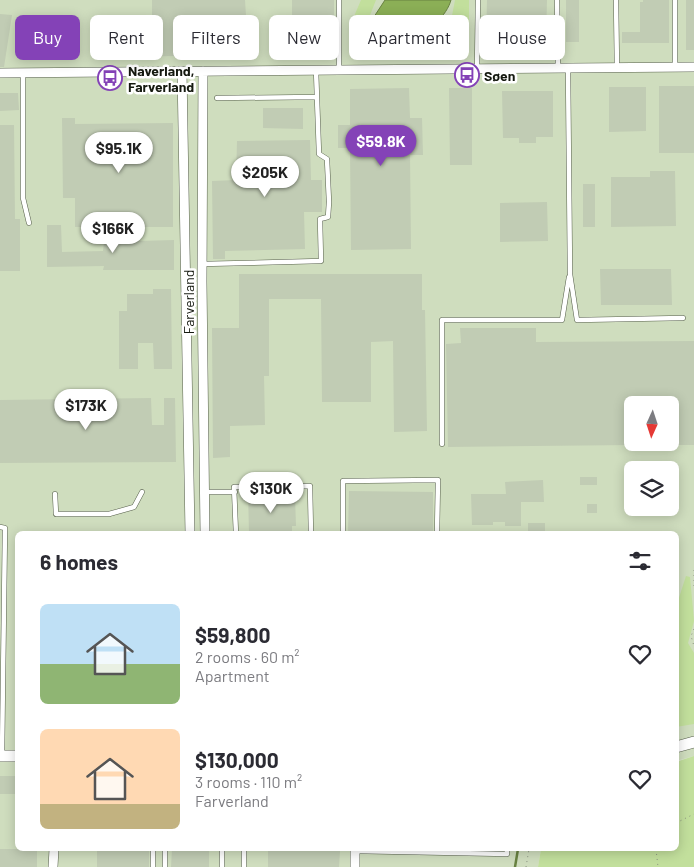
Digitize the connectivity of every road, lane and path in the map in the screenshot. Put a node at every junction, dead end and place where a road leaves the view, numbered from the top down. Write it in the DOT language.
graph roads {
  1 [pos="339,0"];
  2 [pos="478,0"];
  3 [pos="557,0"];
  4 [pos="616,0"];
  5 [pos="675,0"];
  6 [pos="694,67"];
  7 [pos="558,68"];
  8 [pos="568,68"];
  9 [pos="617,68"];
  10 [pos="675,68"];
  11 [pos="477,69"];
  12 [pos="316,70"];
  13 [pos="339,70"];
  14 [pos="182,71"];
  15 [pos="202,71"];
  16 [pos="0,73"];
  17 [pos="23,73"];
  18 [pos="316,97"];
  19 [pos="217,98"];
  20 [pos="29,223"];
  21 [pos="202,264"];
  22 [pos="570,274"];
  23 [pos="186,282"];
  24 [pos="202,282"];
  25 [pos="683,318"];
  26 [pos="188,391"];
  27 [pos="203,391"];
  28 [pos="442,444"];
  29 [pos="204,463"];
  30 [pos="189,464"];
  31 [pos="142,492"];
  32 [pos="190,492"];
  33 [pos="204,492"];
  34 [pos="235,492"];
  35 [pos="55,494"];
  36 [pos="0,527"];
  37 [pos="190,531"];
  38 [pos="205,531"];
  39 [pos="236,531"];
  40 [pos="310,531"];
  41 [pos="343,531"];
  42 [pos="437,531"];
  43 [pos="3,542"];
  44 [pos="2,560"];
  45 [pos="694,570"];
  46 [pos="2,581"];
  47 [pos="694,590"];
  48 [pos="2,603"];
  49 [pos="2,627"];
  50 [pos="694,629"];
  51 [pos="694,646"];
  52 [pos="2,669"];
  53 [pos="1,728"];
  54 [pos="694,742"];
  55 [pos="679,746"];
  56 [pos="1,756"];
  57 [pos="15,756"];
  58 [pos="694,814"];
  59 [pos="679,822"];
  60 [pos="54,851"];
  61 [pos="153,851"];
  62 [pos="165,851"];
  63 [pos="222,851"];
  64 [pos="244,851"];
  65 [pos="355,851"];
  66 [pos="393,851"];
  67 [pos="507,851"];
  68 [pos="529,851"];
  69 [pos="656,851"];
  70 [pos="53,867"];
  71 [pos="153,867"];
  72 [pos="165,867"];
  73 [pos="222,867"];
  74 [pos="244,867"];
  75 [pos="355,867"];
  76 [pos="526,867"];
  77 [pos="658,867"];
  1 -- 13 [label="lane"];
  2 -- 11 [label="lane"];
  3 -- 7 [label="lane"];
  4 -- 9 [label="lane"];
  5 -- 10 [label="lane"];
  6 -- 10 [label="street"];
  7 -- 8 [label="street"];
  7 -- 11 [label="street"];
  8 -- 9 [label="street"];
  8 -- 22 [label="lane"];
  9 -- 10 [label="street"];
  11 -- 13 [label="street"];
  12 -- 13 [label="street"];
  12 -- 15 [label="street"];
  12 -- 18 [label="lane"];
  14 -- 15 [label="street"];
  14 -- 17 [label="street"];
  14 -- 23 [label="street, Farverland"];
  15 -- 21 [label="street, Farverland"];
  16 -- 17 [label="street"];
  17 -- 20 [label="lane"];
  18 -- 19 [label="lane"];
  18 -- 21 [label="lane"];
  21 -- 24 [label="street, Farverland"];
  22 -- 25 [label="lane"];
  22 -- 28 [label="lane"];
  23 -- 24 [label="street"];
  23 -- 26 [label="street, Farverland"];
  24 -- 27 [label="street, Farverland"];
  26 -- 27 [label="street"];
  26 -- 30 [label="street, Farverland"];
  27 -- 29 [label="street, Farverland"];
  29 -- 30 [label="street"];
  29 -- 33 [label="street, Farverland"];
  30 -- 32 [label="street, Farverland"];
  31 -- 35 [label="lane"];
  32 -- 33 [label="street"];
  32 -- 37 [label="street, Farverland"];
  33 -- 34 [label="lane"];
  33 -- 38 [label="street, Farverland"];
  34 -- 39 [label="lane"];
  34 -- 40 [label="lane"];
  36 -- 43 [label="lane"];
  41 -- 42 [label="lane"];
  43 -- 44 [label="lane"];
  44 -- 46 [label="lane"];
  45 -- 47 [label="path"];
  46 -- 48 [label="lane"];
  48 -- 49 [label="lane"];
  49 -- 52 [label="lane"];
  50 -- 51 [label="path"];
  52 -- 53 [label="lane"];
  53 -- 56 [label="lane"];
  54 -- 55 [label="street"];
  56 -- 57 [label="street"];
  58 -- 59 [label="path"];
  60 -- 70 [label="street"];
  61 -- 71 [label="lane"];
  62 -- 72 [label="lane"];
  63 -- 73 [label="lane"];
  64 -- 74 [label="lane"];
  65 -- 75 [label="street"];
  66 -- 67 [label="lane"];
  68 -- 76 [label="path"];
  69 -- 77 [label="path"];
}
